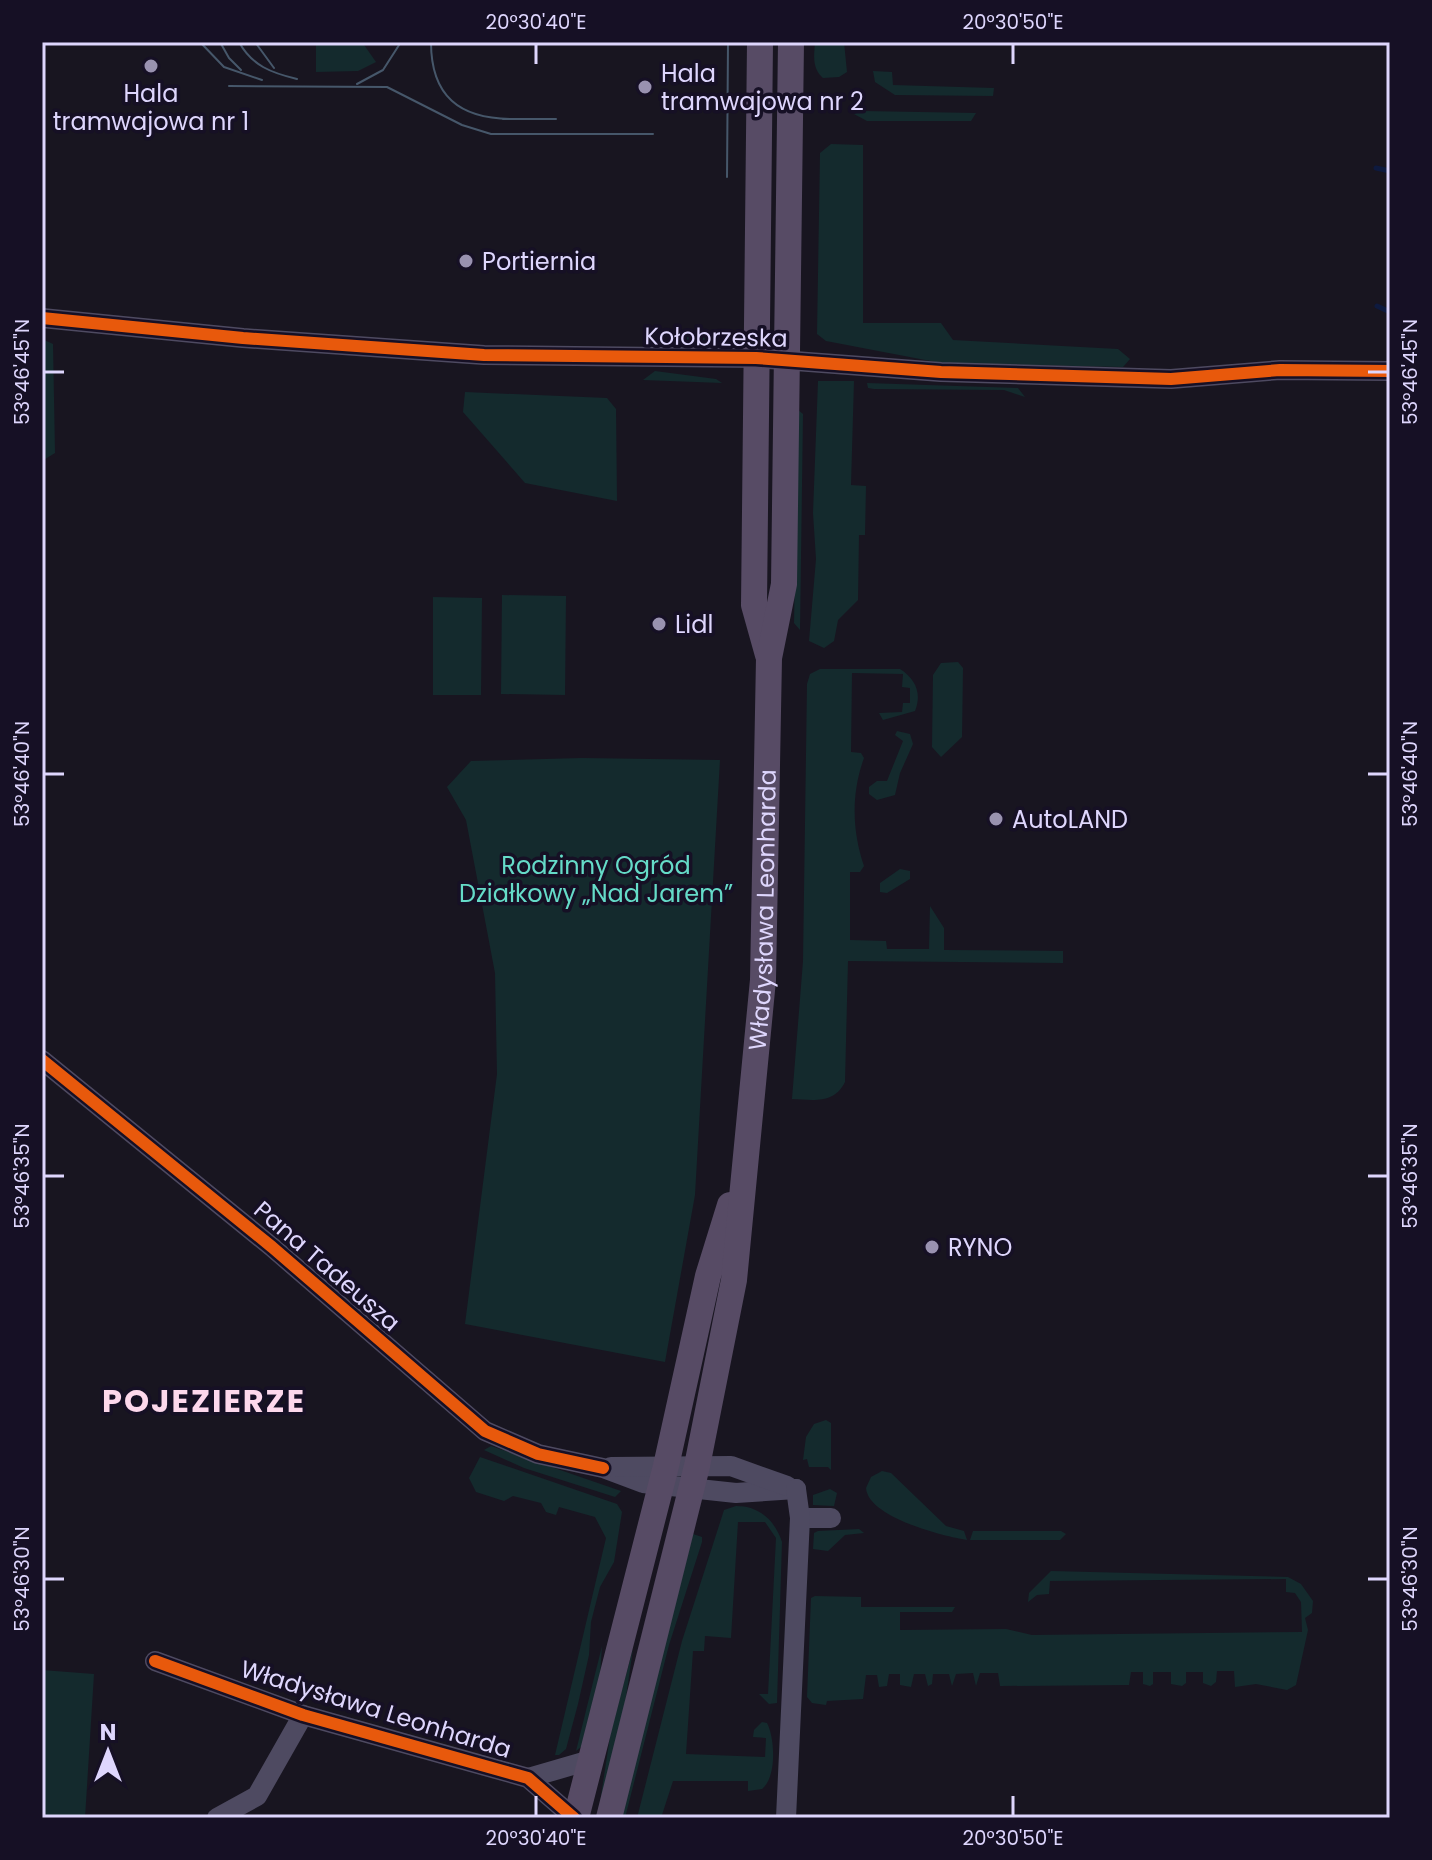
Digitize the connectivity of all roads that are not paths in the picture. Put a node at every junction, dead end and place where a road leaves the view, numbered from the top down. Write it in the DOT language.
graph roads {
  1 [pos="760,42"];
  2 [pos="791,42"];
  3 [pos="42,318"];
  4 [pos="756,358"];
  5 [pos="787,360"];
  6 [pos="1390,371"];
  7 [pos="769,658"];
  8 [pos="42,1060"];
  9 [pos="744,1162"];
  10 [pos="664,1475"];
  11 [pos="695,1477"];
  12 [pos="800,1518"];
  13 [pos="831,1518"];
  14 [pos="155,1661"];
  15 [pos="303,1715"];
  16 [pos="590,1760"];
  17 [pos="528,1778"];
  18 [pos="217,1818"];
  19 [pos="575,1818"];
  20 [pos="609,1818"];
  21 [pos="786,1818"];
  1 -- 4 [label="main road, Władysława Leonharda"];
  2 -- 5 [label="main road, Władysława Leonharda"];
  3 -- 4 [label="street, Kołobrzeska"];
  4 -- 5 [label="street, Kołobrzeska"];
  4 -- 7 [label="main road, Władysława Leonharda"];
  5 -- 6 [label="street, Kołobrzeska"];
  5 -- 7 [label="main road, Władysława Leonharda"];
  7 -- 9 [label="main road, Władysława Leonharda"];
  8 -- 10 [label="street, Pana Tadeusza"];
  9 -- 10 [label="main road, Władysława Leonharda"];
  9 -- 11 [label="main road, Władysława Leonharda"];
  10 -- 11 [label="street"];
  10 -- 16 [label="main road, Władysława Leonharda"];
  11 -- 12 [label="street"];
  11 -- 20 [label="main road, Władysława Leonharda"];
  12 -- 13 [label="street"];
  12 -- 21 [label="street"];
  14 -- 15 [label="street, Władysława Leonharda"];
  15 -- 17 [label="street, Władysława Leonharda"];
  15 -- 18 [label="street"];
  16 -- 17 [label="street, Władysława Leonharda"];
  16 -- 19 [label="main road, Władysława Leonharda"];
  17 -- 19 [label="street, Władysława Leonharda"];
}
